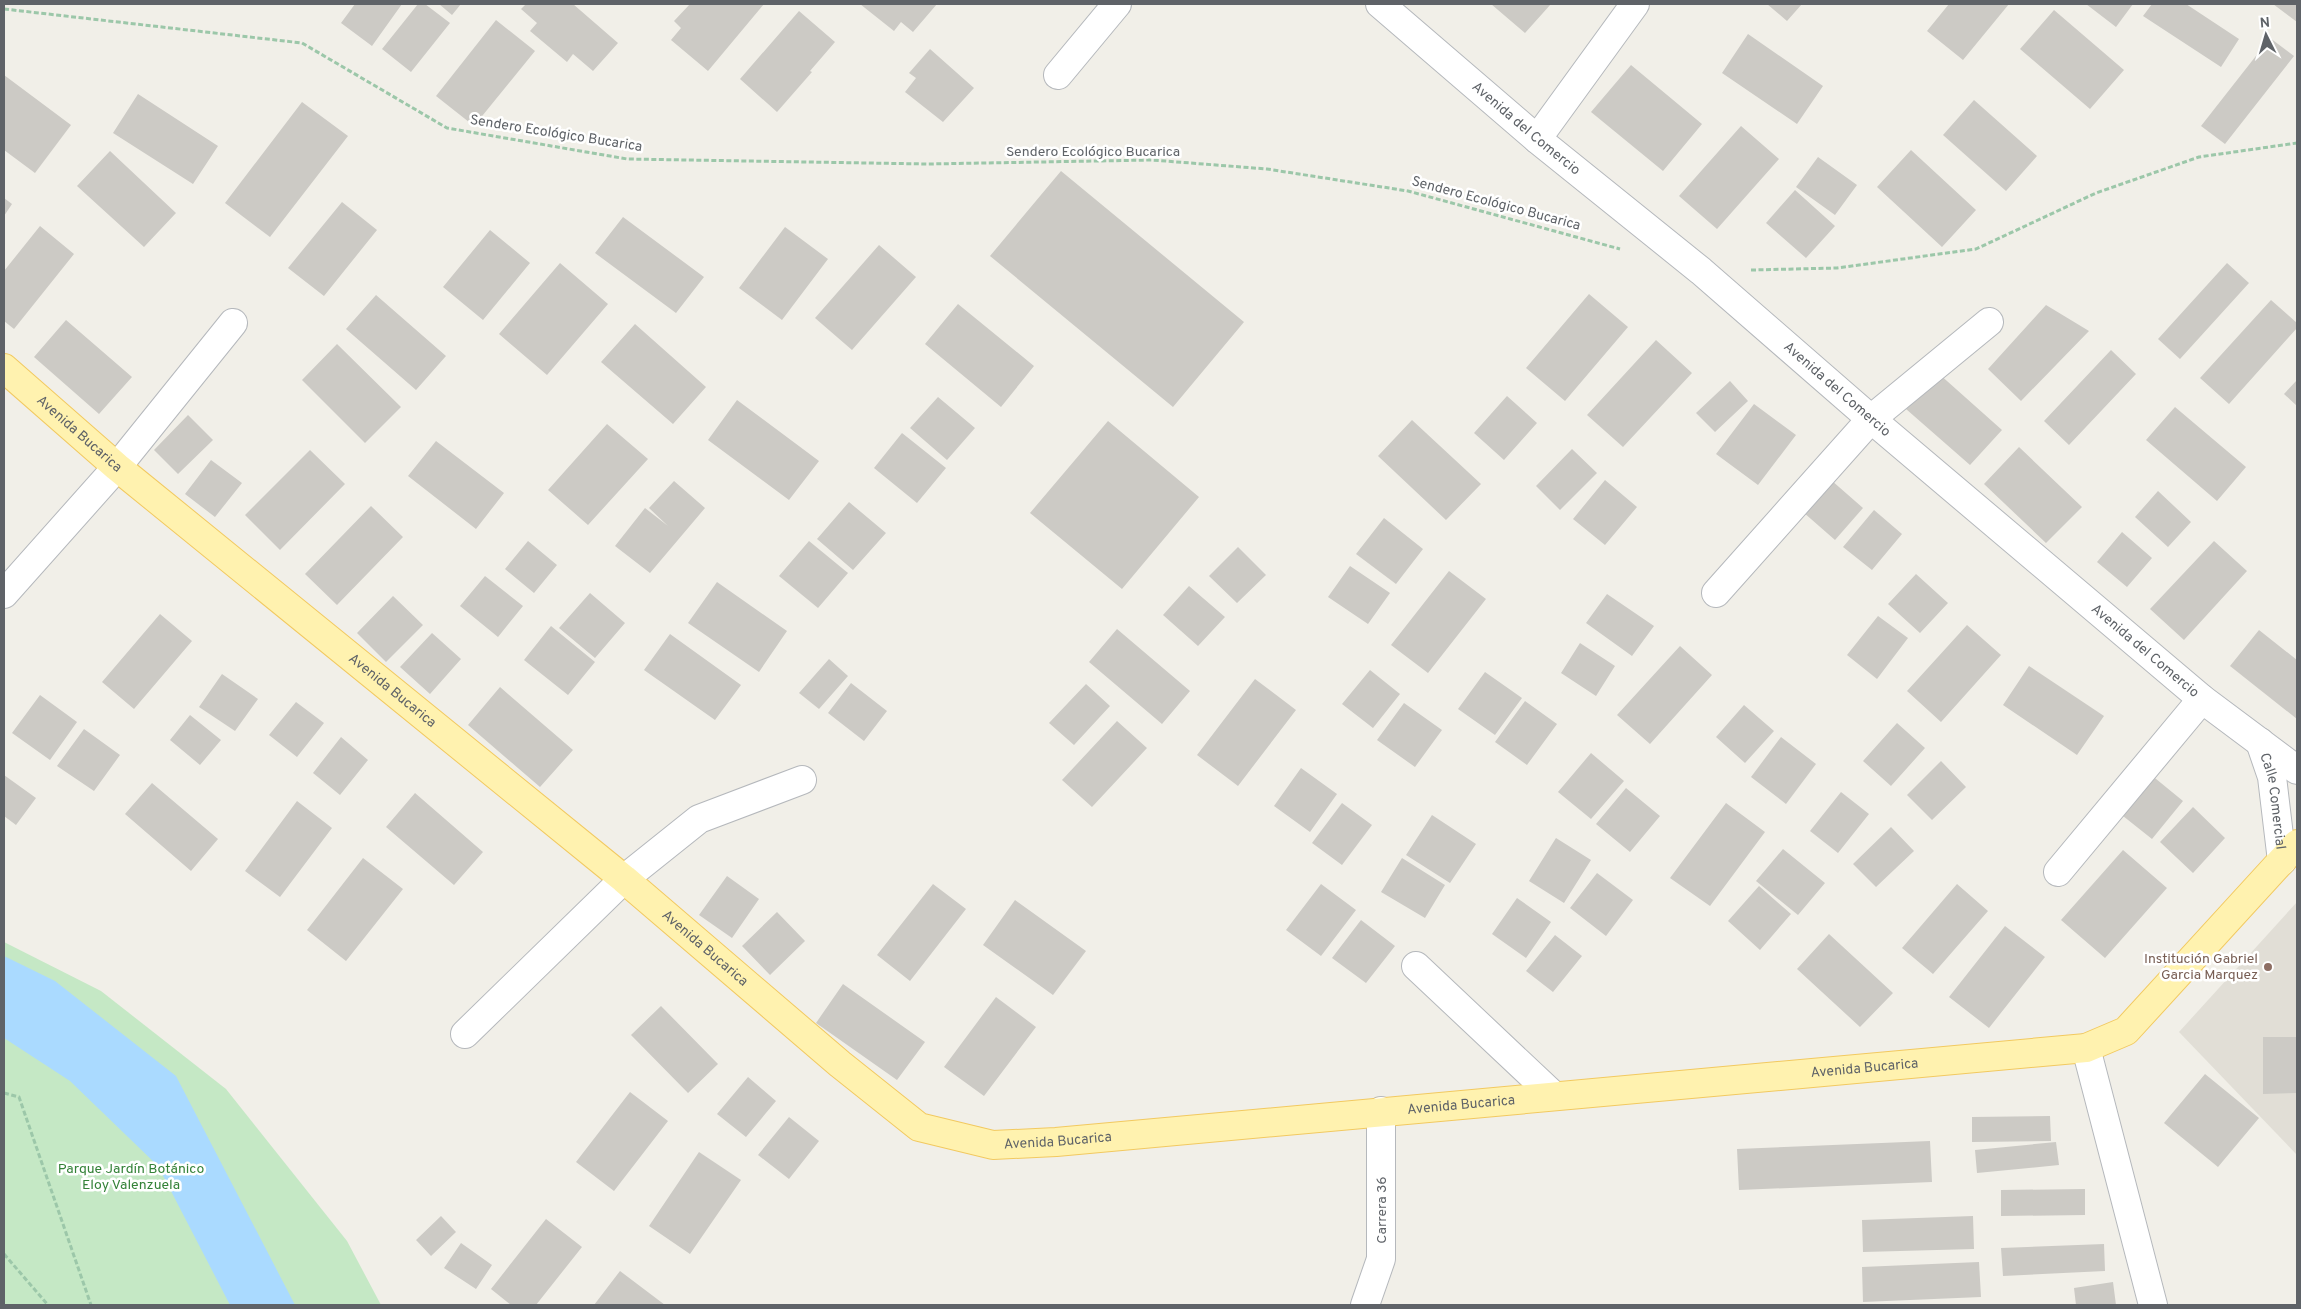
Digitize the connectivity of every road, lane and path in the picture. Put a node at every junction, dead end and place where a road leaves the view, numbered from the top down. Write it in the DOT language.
graph roads {
  1 [pos="1118,4"];
  2 [pos="1380,4"];
  3 [pos="1636,4"];
  4 [pos="4,9"];
  5 [pos="1058,75"];
  6 [pos="1537,139"];
  7 [pos="2297,142"];
  8 [pos="1625,251"];
  9 [pos="1701,271"];
  10 [pos="1989,322"];
  11 [pos="232,324"];
  12 [pos="4,368"];
  13 [pos="1871,420"];
  14 [pos="118,467"];
  15 [pos="1716,593"];
  16 [pos="4,594"];
  17 [pos="2202,699"];
  18 [pos="2260,742"];
  19 [pos="2297,770"];
  20 [pos="802,780"];
  21 [pos="2290,852"];
  22 [pos="2058,872"];
  23 [pos="624,879"];
  24 [pos="1416,966"];
  25 [pos="465,1034"];
  26 [pos="2086,1048"];
  27 [pos="4,1092"];
  28 [pos="1554,1096"];
  29 [pos="1381,1111"];
  30 [pos="4,1254"];
  31 [pos="48,1305"];
  32 [pos="90,1305"];
  33 [pos="1365,1305"];
  34 [pos="2152,1305"];
  1 -- 5 [label="street"];
  2 -- 6 [label="street, Avenida del Comercio"];
  3 -- 6 [label="street"];
  4 -- 8 [label="path, Sendero Ecológico Bucarica"];
  6 -- 9 [label="street, Avenida del Comercio"];
  7 -- 9 [label="path"];
  9 -- 13 [label="street, Avenida del Comercio"];
  10 -- 13 [label="street"];
  11 -- 14 [label="street"];
  12 -- 14 [label="main road, Avenida Bucarica"];
  13 -- 15 [label="street"];
  13 -- 17 [label="street, Avenida del Comercio"];
  14 -- 16 [label="street"];
  14 -- 23 [label="main road, Avenida Bucarica"];
  17 -- 18 [label="street, Avenida del Comercio"];
  17 -- 22 [label="street"];
  18 -- 19 [label="street, Avenida del Comercio"];
  18 -- 21 [label="street, Calle Comercial"];
  20 -- 23 [label="street"];
  21 -- 26 [label="main road, Avenida Bucarica"];
  23 -- 25 [label="street"];
  23 -- 29 [label="main road, Avenida Bucarica"];
  24 -- 28 [label="street"];
  26 -- 28 [label="main road, Avenida Bucarica"];
  26 -- 34 [label="street"];
  27 -- 32 [label="path"];
  28 -- 29 [label="main road, Avenida Bucarica"];
  29 -- 33 [label="street, Carrera 36"];
  30 -- 31 [label="path"];
}
